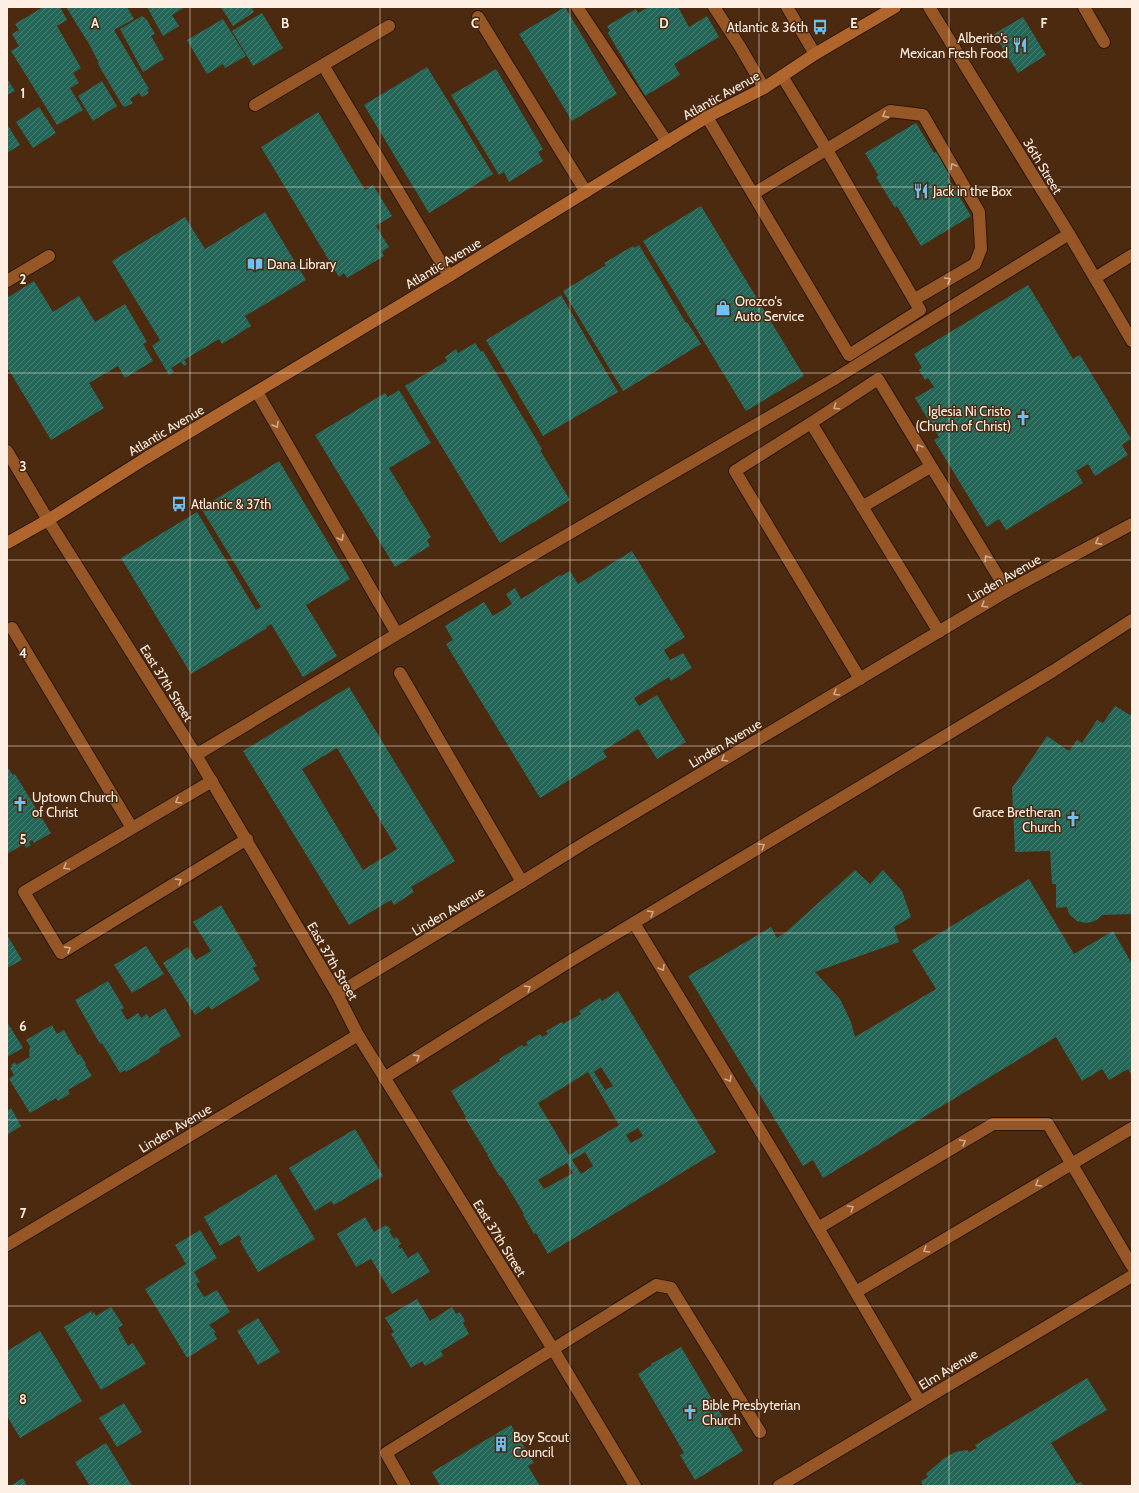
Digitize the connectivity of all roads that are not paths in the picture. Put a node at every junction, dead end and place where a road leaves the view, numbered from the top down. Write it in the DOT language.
graph roads {
  1 [pos="577,7"];
  2 [pos="714,7"];
  3 [pos="787,7"];
  4 [pos="895,7"];
  5 [pos="929,7"];
  6 [pos="1084,7"];
  7 [pos="478,17"];
  8 [pos="389,26"];
  9 [pos="1104,42"];
  10 [pos="815,54"];
  11 [pos="323,65"];
  12 [pos="782,76"];
  13 [pos="764,88"];
  14 [pos="255,105"];
  15 [pos="707,117"];
  16 [pos="667,142"];
  17 [pos="827,150"];
  18 [pos="586,192"];
  19 [pos="754,194"];
  20 [pos="1068,234"];
  21 [pos="1132,255"];
  22 [pos="49,256"];
  23 [pos="449,276"];
  24 [pos="1095,278"];
  25 [pos="7,281"];
  26 [pos="915,299"];
  27 [pos="1132,341"];
  28 [pos="257,392"];
  29 [pos="812,423"];
  30 [pos="7,451"];
  31 [pos="930,467"];
  32 [pos="862,507"];
  33 [pos="48,520"];
  34 [pos="1132,524"];
  35 [pos="7,543"];
  36 [pos="1007,591"];
  37 [pos="1132,620"];
  38 [pos="12,628"];
  39 [pos="939,632"];
  40 [pos="397,634"];
  41 [pos="400,673"];
  42 [pos="860,679"];
  43 [pos="196,755"];
  44 [pos="212,781"];
  45 [pos="132,828"];
  46 [pos="247,839"];
  47 [pos="522,882"];
  48 [pos="634,923"];
  49 [pos="337,994"];
  50 [pos="358,1035"];
  51 [pos="384,1078"];
  52 [pos="1132,1128"];
  53 [pos="1072,1164"];
  54 [pos="818,1228"];
  55 [pos="7,1245"];
  56 [pos="1132,1266"];
  57 [pos="1132,1276"];
  58 [pos="856,1292"];
  59 [pos="553,1349"];
  60 [pos="920,1402"];
  61 [pos="760,1432"];
  62 [pos="405,1486"];
  63 [pos="635,1486"];
  64 [pos="779,1486"];
  1 -- 16 [label="street"];
  2 -- 13 [label="street"];
  3 -- 10 [label="street"];
  4 -- 10 [label="main road, Atlantic Avenue"];
  5 -- 20 [label="street, 36th Street"];
  6 -- 9 [label="street"];
  7 -- 18 [label="street"];
  8 -- 11 [label="street"];
  10 -- 12 [label="main road, Atlantic Avenue"];
  11 -- 14 [label="street"];
  11 -- 23 [label="street"];
  12 -- 13 [label="main road, Atlantic Avenue"];
  12 -- 17 [label="street"];
  13 -- 15 [label="main road, Atlantic Avenue"];
  15 -- 16 [label="main road, Atlantic Avenue"];
  15 -- 19 [label="street"];
  16 -- 18 [label="main road, Atlantic Avenue"];
  17 -- 19 [label="street"];
  17 -- 26 [label="street"];
  26 -- 17 [label="street, one-way"];
  18 -- 23 [label="main road, Atlantic Avenue"];
  19 -- 26 [label="street"];
  20 -- 24 [label="street, 36th Street"];
  20 -- 40 [label="street"];
  21 -- 24 [label="street"];
  22 -- 25 [label="street"];
  23 -- 28 [label="main road, Atlantic Avenue"];
  24 -- 27 [label="street, 36th Street"];
  28 -- 33 [label="main road, Atlantic Avenue"];
  28 -- 40 [label="street, one-way"];
  31 -- 29 [label="street, one-way"];
  29 -- 32 [label="street"];
  29 -- 42 [label="street"];
  30 -- 33 [label="street, East 37th Street"];
  31 -- 32 [label="street"];
  36 -- 31 [label="street, one-way"];
  32 -- 39 [label="street"];
  33 -- 35 [label="main road, Atlantic Avenue"];
  33 -- 43 [label="street, East 37th Street"];
  34 -- 36 [label="street, Linden Avenue, one-way"];
  36 -- 39 [label="street, Linden Avenue, one-way"];
  48 -- 37 [label="street, one-way"];
  38 -- 45 [label="street"];
  39 -- 42 [label="street, Linden Avenue"];
  40 -- 43 [label="street"];
  41 -- 47 [label="street"];
  42 -- 47 [label="street, Linden Avenue, one-way"];
  43 -- 44 [label="street, East 37th Street"];
  44 -- 45 [label="street, one-way"];
  44 -- 46 [label="street, East 37th Street"];
  45 -- 46 [label="street, one-way"];
  46 -- 49 [label="street, East 37th Street"];
  47 -- 49 [label="street, Linden Avenue"];
  51 -- 48 [label="street, one-way"];
  48 -- 54 [label="street, one-way"];
  49 -- 50 [label="street, East 37th Street"];
  50 -- 51 [label="street, East 37th Street"];
  50 -- 55 [label="street, Linden Avenue"];
  51 -- 59 [label="street, East 37th Street"];
  52 -- 53 [label="street"];
  54 -- 53 [label="street, one-way"];
  53 -- 56 [label="street"];
  53 -- 58 [label="street, one-way"];
  54 -- 58 [label="street"];
  57 -- 60 [label="street, Elm Avenue"];
  58 -- 60 [label="street"];
  59 -- 61 [label="street"];
  59 -- 62 [label="street"];
  59 -- 63 [label="street, East 37th Street"];
  60 -- 64 [label="street, Elm Avenue"];
}
